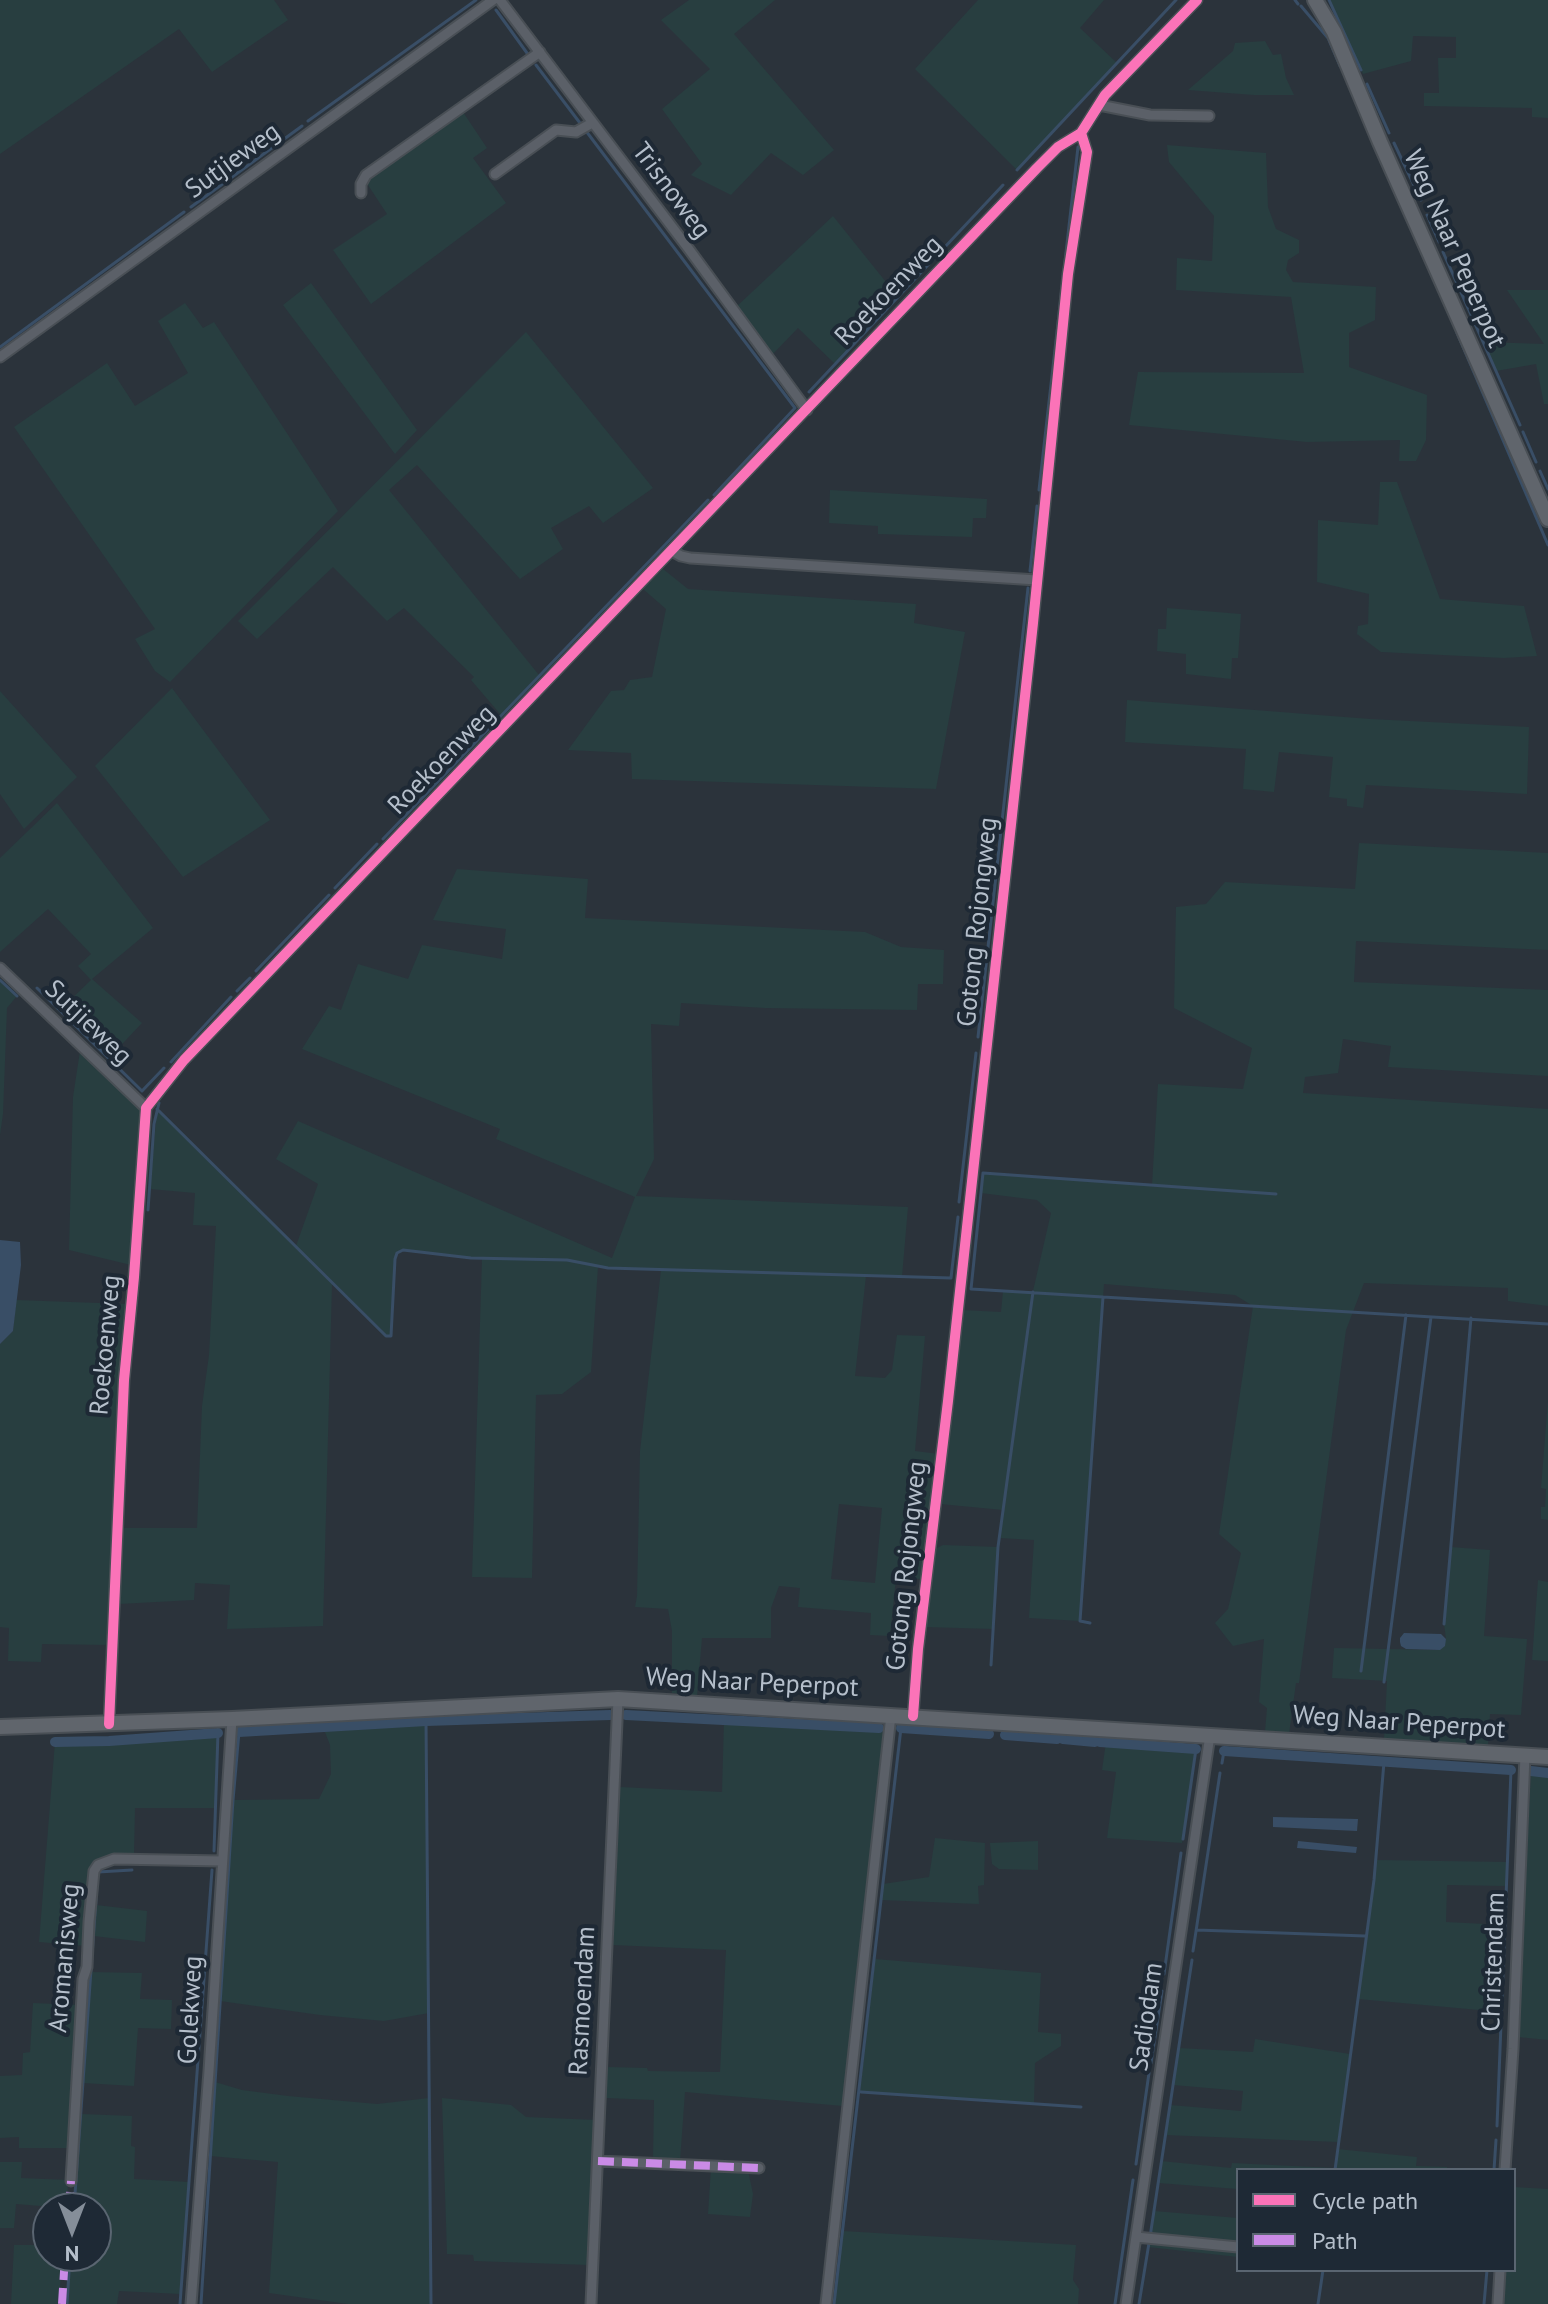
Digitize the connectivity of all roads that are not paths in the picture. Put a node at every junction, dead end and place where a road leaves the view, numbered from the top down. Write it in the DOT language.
graph roads {
  1 [pos="493,0"];
  2 [pos="500,0"];
  3 [pos="1197,0"];
  4 [pos="1315,0"];
  5 [pos="540,52"];
  6 [pos="1099,105"];
  7 [pos="1209,116"];
  8 [pos="592,123"];
  9 [pos="1081,133"];
  10 [pos="495,174"];
  11 [pos="361,193"];
  12 [pos="0,357"];
  13 [pos="807,410"];
  14 [pos="1548,519"];
  15 [pos="672,551"];
  16 [pos="1037,580"];
  17 [pos="0,968"];
  18 [pos="146,1108"];
  19 [pos="618,1699"];
  20 [pos="891,1715"];
  21 [pos="913,1716"];
  22 [pos="232,1719"];
  23 [pos="109,1724"];
  24 [pos="0,1727"];
  25 [pos="1210,1735"];
  26 [pos="1525,1755"];
  27 [pos="1548,1757"];
  28 [pos="222,1861"];
  29 [pos="598,2161"];
  30 [pos="759,2168"];
  31 [pos="1505,2168"];
  32 [pos="71,2181"];
  33 [pos="1136,2237"];
  34 [pos="1236,2247"];
  35 [pos="1500,2272"];
  36 [pos="191,2304"];
  37 [pos="591,2304"];
  38 [pos="826,2304"];
  39 [pos="1126,2304"];
  40 [pos="1498,2304"];
  1 -- 12 [label="street, Sutjieweg"];
  2 -- 5 [label="street, Trisnoweg"];
  3 -- 6 [label="street, Roekoenweg"];
  4 -- 14 [label="street, Weg Naar Peperpot"];
  5 -- 8 [label="street, Trisnoweg"];
  5 -- 11 [label="street"];
  6 -- 7 [label="street"];
  6 -- 9 [label="street, Roekoenweg"];
  8 -- 10 [label="street"];
  8 -- 13 [label="street, Trisnoweg"];
  9 -- 13 [label="street, Roekoenweg"];
  9 -- 16 [label="street, Gotong Rojongweg"];
  13 -- 15 [label="street, Roekoenweg"];
  15 -- 16 [label="street"];
  15 -- 18 [label="street, Roekoenweg"];
  16 -- 21 [label="street, Gotong Rojongweg"];
  17 -- 18 [label="street, Sutjieweg"];
  18 -- 23 [label="street, Roekoenweg"];
  19 -- 20 [label="street, Weg Naar Peperpot"];
  19 -- 22 [label="street, Weg Naar Peperpot"];
  19 -- 29 [label="street, Rasmoendam"];
  20 -- 21 [label="street, Weg Naar Peperpot"];
  20 -- 38 [label="street"];
  21 -- 25 [label="street, Weg Naar Peperpot"];
  22 -- 23 [label="street, Weg Naar Peperpot"];
  22 -- 28 [label="street, Golekweg"];
  23 -- 24 [label="street, Weg Naar Peperpot"];
  25 -- 26 [label="street, Weg Naar Peperpot"];
  25 -- 33 [label="street, Sadiodam"];
  26 -- 27 [label="street, Weg Naar Peperpot"];
  26 -- 31 [label="street, Christendam"];
  28 -- 32 [label="street, Aromanisweg"];
  28 -- 36 [label="street, Golekweg"];
  29 -- 30 [label="street"];
  29 -- 37 [label="street, Rasmoendam"];
  33 -- 34 [label="street"];
  33 -- 39 [label="street, Sadiodam"];
  35 -- 40 [label="street"];
}
